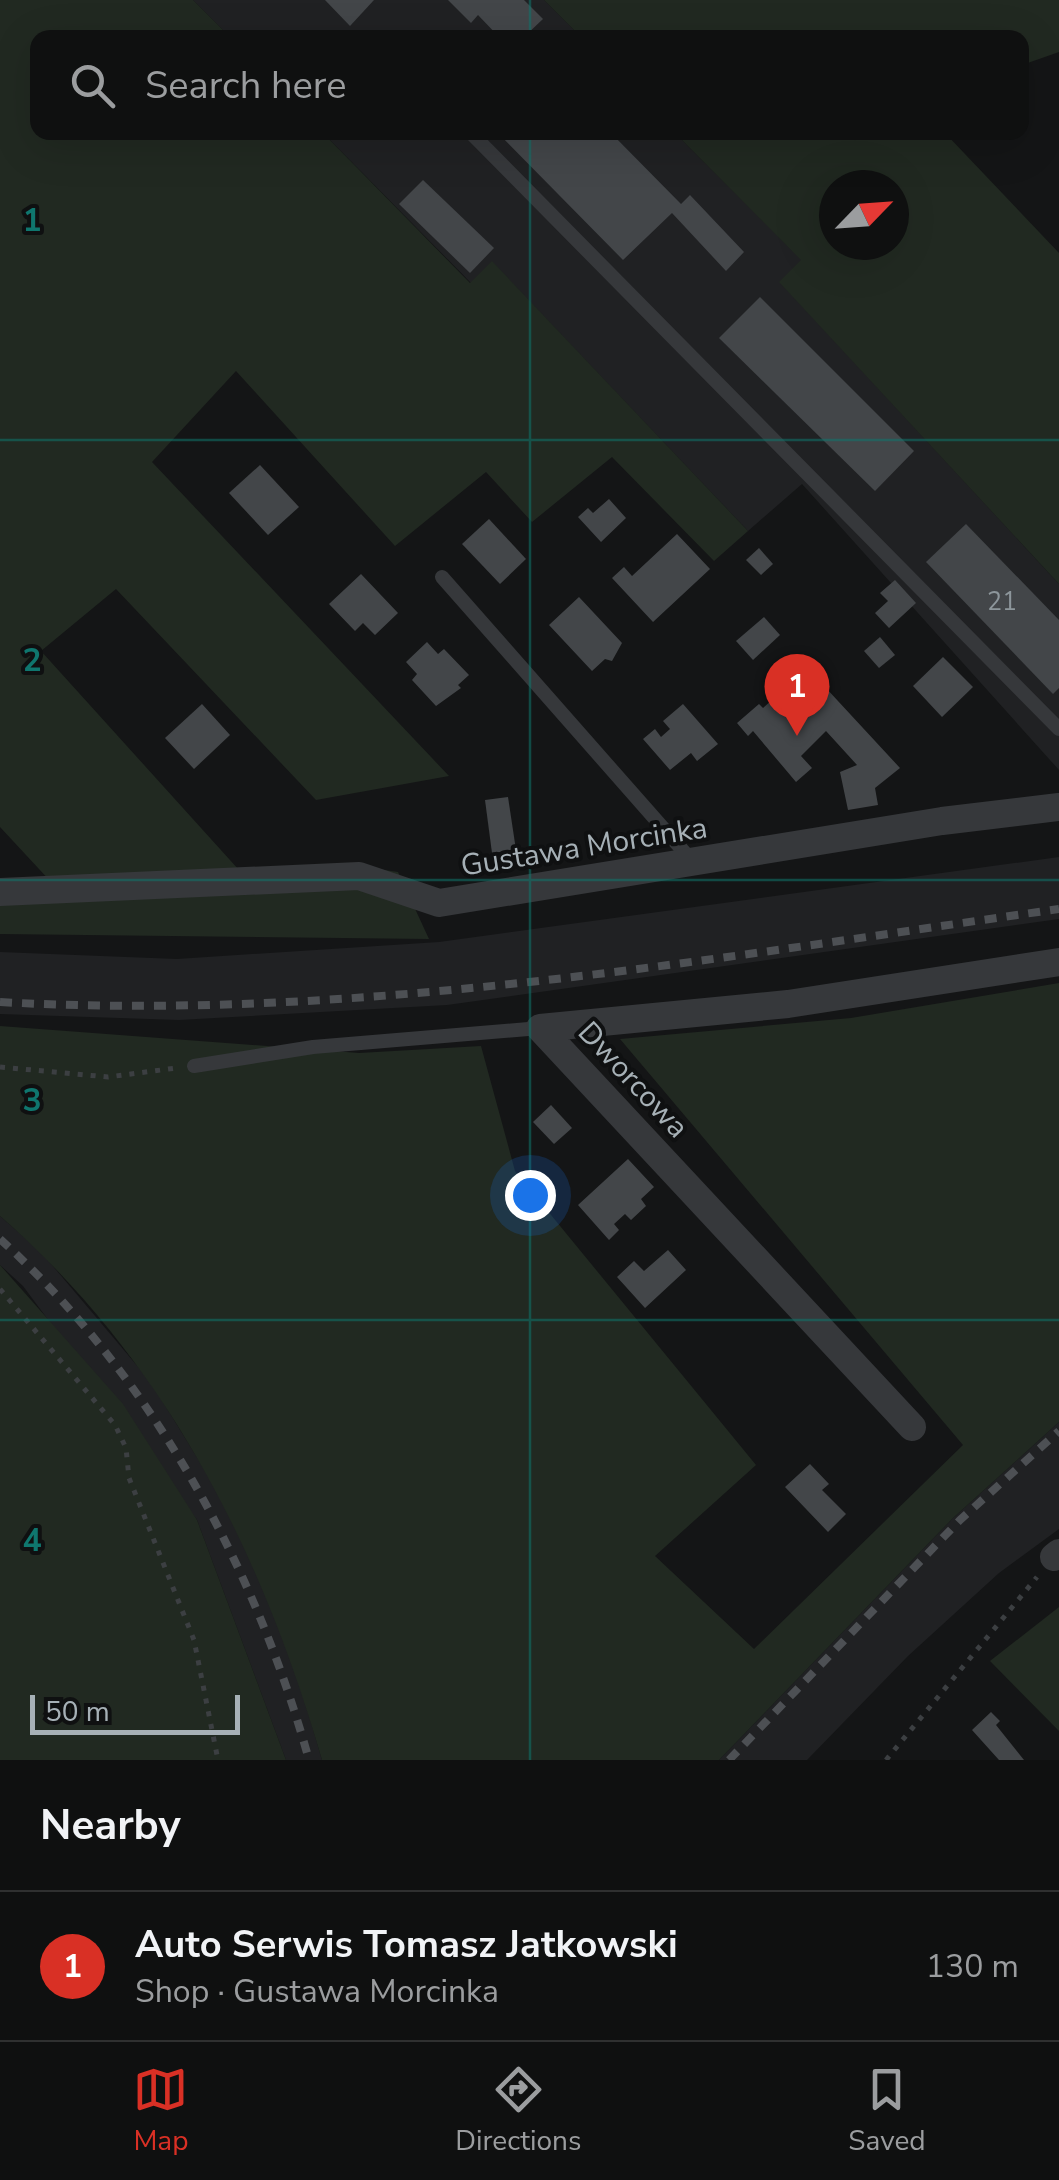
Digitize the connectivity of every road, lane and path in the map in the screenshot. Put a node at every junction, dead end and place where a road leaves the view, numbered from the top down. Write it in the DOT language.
graph roads {
  1 [pos="478,140"];
  2 [pos="442,577"];
  3 [pos="1059,729"];
  4 [pos="1059,807"];
  5 [pos="694,862"];
  6 [pos="0,892"];
  7 [pos="1059,962"];
  8 [pos="540,1028"];
  9 [pos="194,1066"];
  10 [pos="0,1067"];
  11 [pos="0,1288"];
  12 [pos="912,1427"];
  13 [pos="1056,1555"];
  14 [pos="218,1760"];
  15 [pos="886,1760"];
  1 -- 3 [label="lane"];
  2 -- 5 [label="lane"];
  4 -- 5 [label="street, Gustawa Morcinka"];
  5 -- 6 [label="street, Gustawa Morcinka"];
  7 -- 8 [label="street, Dworcowa"];
  8 -- 9 [label="lane"];
  8 -- 12 [label="street, Dworcowa"];
  9 -- 10 [label="path"];
  11 -- 14 [label="path"];
  13 -- 15 [label="path"];
}
